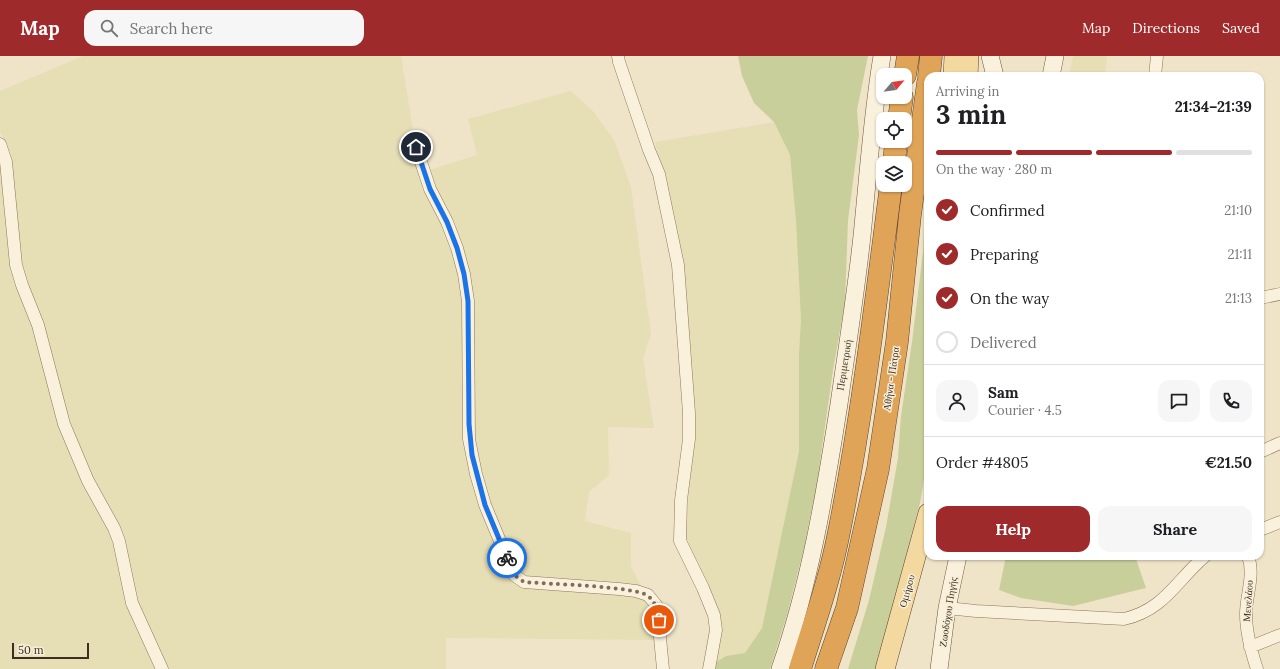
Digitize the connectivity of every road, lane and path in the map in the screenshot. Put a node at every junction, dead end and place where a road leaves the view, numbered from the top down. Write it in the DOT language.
graph roads {
  1 [pos="618,56"];
  2 [pos="882,56"];
  3 [pos="908,56"];
  4 [pos="931,56"];
  5 [pos="954,56"];
  6 [pos="969,56"];
  7 [pos="990,56"];
  8 [pos="1055,56"];
  9 [pos="1157,56"];
  10 [pos="906,68"];
  11 [pos="929,72"];
  12 [pos="953,72"];
  13 [pos="968,72"];
  14 [pos="994,72"];
  15 [pos="1052,72"];
  16 [pos="1155,72"];
  17 [pos="924,112"];
  18 [pos="0,144"];
  19 [pos="416,147"];
  20 [pos="890,192"];
  21 [pos="1280,294"];
  22 [pos="1264,297"];
  23 [pos="1280,443"];
  24 [pos="1264,450"];
  25 [pos="1280,522"];
  26 [pos="924,528"];
  27 [pos="1264,528"];
  28 [pos="957,560"];
  29 [pos="1201,560"];
  30 [pos="1249,560"];
  31 [pos="947,608"];
  32 [pos="1280,635"];
  33 [pos="1250,646"];
  34 [pos="162,669"];
  35 [pos="663,669"];
  36 [pos="709,669"];
  37 [pos="780,669"];
  38 [pos="800,669"];
  39 [pos="826,669"];
  40 [pos="885,669"];
  41 [pos="939,669"];
  42 [pos="1256,669"];
  1 -- 36 [label="street"];
  2 -- 37 [label="street, Περιμετρική"];
  3 -- 10 [label="highway"];
  4 -- 11 [label="highway"];
  5 -- 12 [label="main road"];
  6 -- 13 [label="main road"];
  7 -- 14 [label="street"];
  8 -- 15 [label="street"];
  9 -- 16 [label="street"];
  17 -- 39 [label="highway, Αθήνα - Πάτρα"];
  18 -- 34 [label="street"];
  19 -- 35 [label="street"];
  20 -- 38 [label="highway"];
  21 -- 22 [label="street"];
  23 -- 24 [label="street"];
  25 -- 27 [label="street"];
  26 -- 40 [label="main road, Ομήρου"];
  28 -- 31 [label="street, Ζωοδόχου Πηγής"];
  29 -- 31 [label="street"];
  30 -- 33 [label="street, Μενελάου"];
  31 -- 41 [label="street, Ζωοδόχου Πηγής"];
  32 -- 33 [label="street"];
  33 -- 42 [label="street, Μενελάου"];
}
